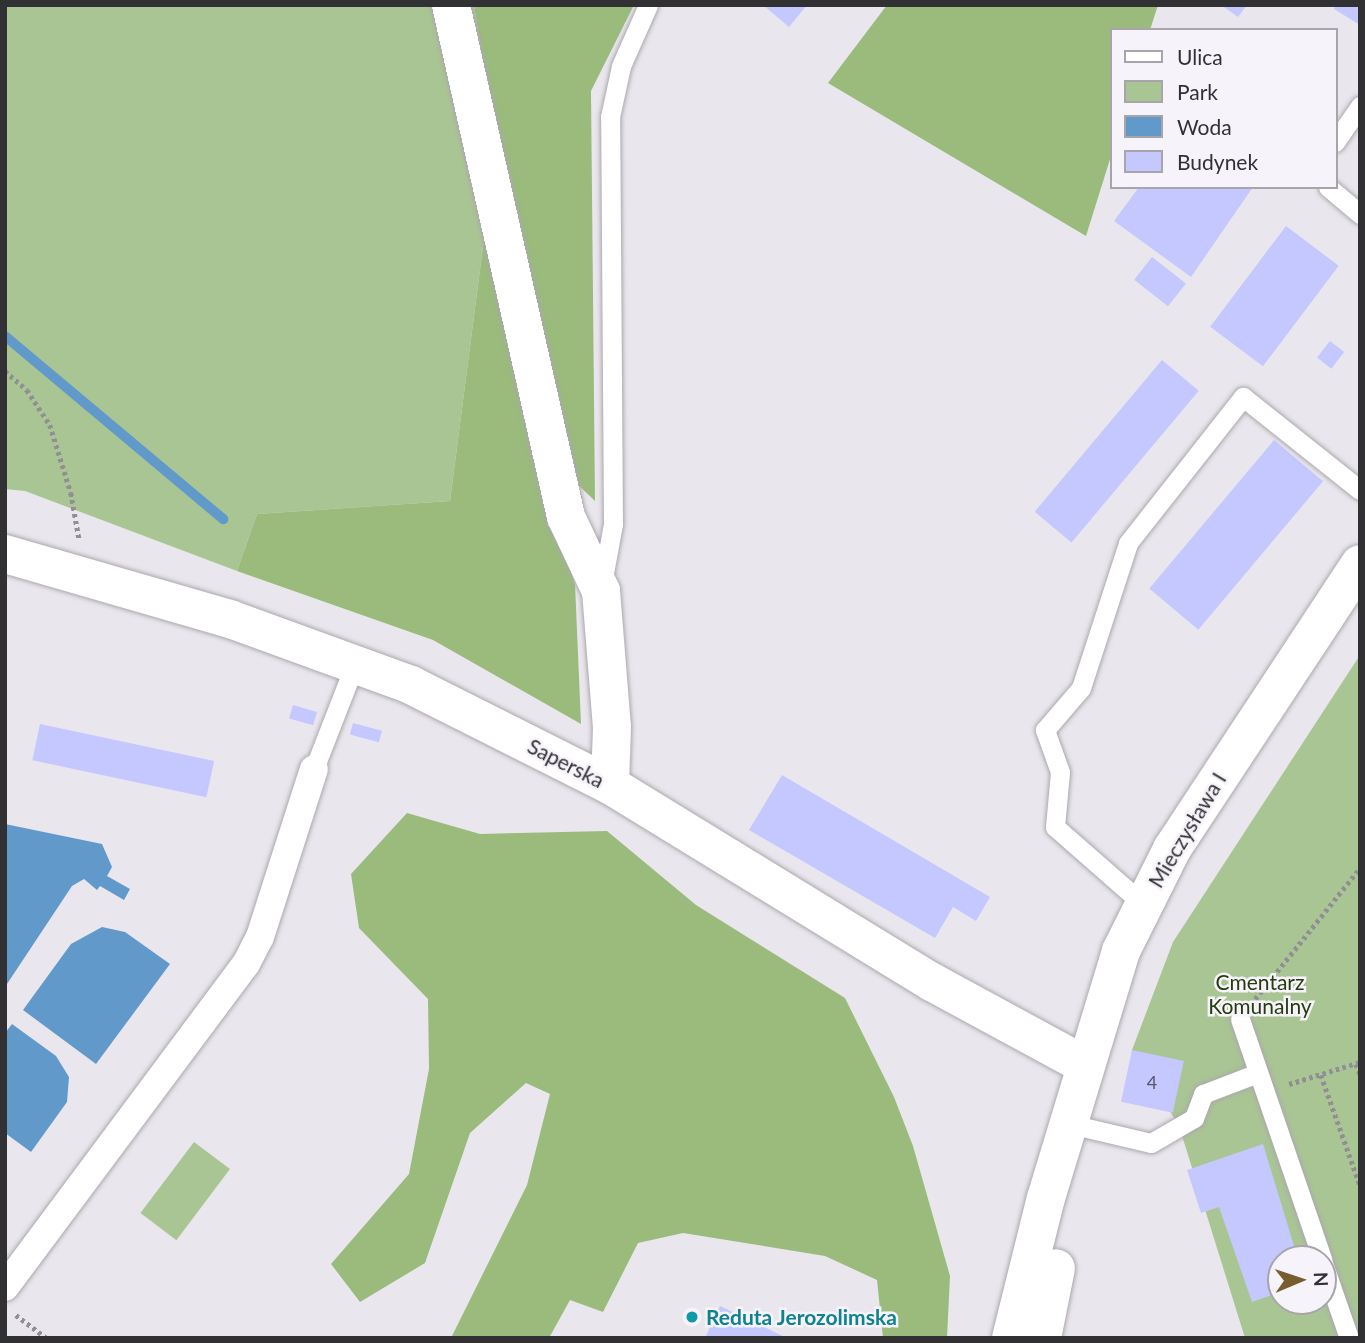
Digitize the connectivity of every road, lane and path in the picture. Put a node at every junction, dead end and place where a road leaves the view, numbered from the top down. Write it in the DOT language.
graph roads {
  1 [pos="451,5"];
  2 [pos="648,5"];
  3 [pos="1360,106"];
  4 [pos="1337,139"];
  5 [pos="1330,189"];
  6 [pos="1360,214"];
  7 [pos="5,371"];
  8 [pos="1360,489"];
  9 [pos="5,554"];
  10 [pos="1360,564"];
  11 [pos="83,574"];
  12 [pos="601,591"];
  13 [pos="355,664"];
  14 [pos="314,769"];
  15 [pos="610,785"];
  16 [pos="1359,870"];
  17 [pos="1143,904"];
  18 [pos="1240,1019"];
  19 [pos="1358,1063"];
  20 [pos="1085,1065"];
  21 [pos="1321,1074"];
  22 [pos="1360,1074"];
  23 [pos="1261,1083"];
  24 [pos="1070,1124"];
  25 [pos="1360,1185"];
  26 [pos="1317,1245"];
  27 [pos="5,1287"];
  28 [pos="1337,1304"];
  29 [pos="5,1307"];
  30 [pos="46,1338"];
  31 [pos="1011,1338"];
  32 [pos="1042,1338"];
  33 [pos="1349,1338"];
  1 -- 12 [label="street"];
  2 -- 12 [label="lane"];
  3 -- 4 [label="lane"];
  5 -- 6 [label="lane"];
  7 -- 11 [label="path"];
  8 -- 17 [label="lane"];
  9 -- 11 [label="street, Saperska"];
  10 -- 17 [label="street, Mieczysława I"];
  11 -- 13 [label="street, Saperska"];
  12 -- 15 [label="street"];
  13 -- 14 [label="lane"];
  13 -- 15 [label="street, Saperska"];
  14 -- 27 [label="street"];
  15 -- 20 [label="street, Saperska"];
  16 -- 18 [label="path"];
  17 -- 20 [label="street, Mieczysława I"];
  18 -- 23 [label="lane"];
  19 -- 21 [label="path"];
  19 -- 22 [label="path"];
  20 -- 24 [label="street, Mieczysława I"];
  21 -- 23 [label="path"];
  21 -- 25 [label="path"];
  23 -- 24 [label="lane"];
  23 -- 26 [label="lane"];
  24 -- 31 [label="street, Mieczysława I"];
  24 -- 32 [label="street, Mieczysława I"];
  28 -- 33 [label="lane"];
  29 -- 30 [label="path"];
}
